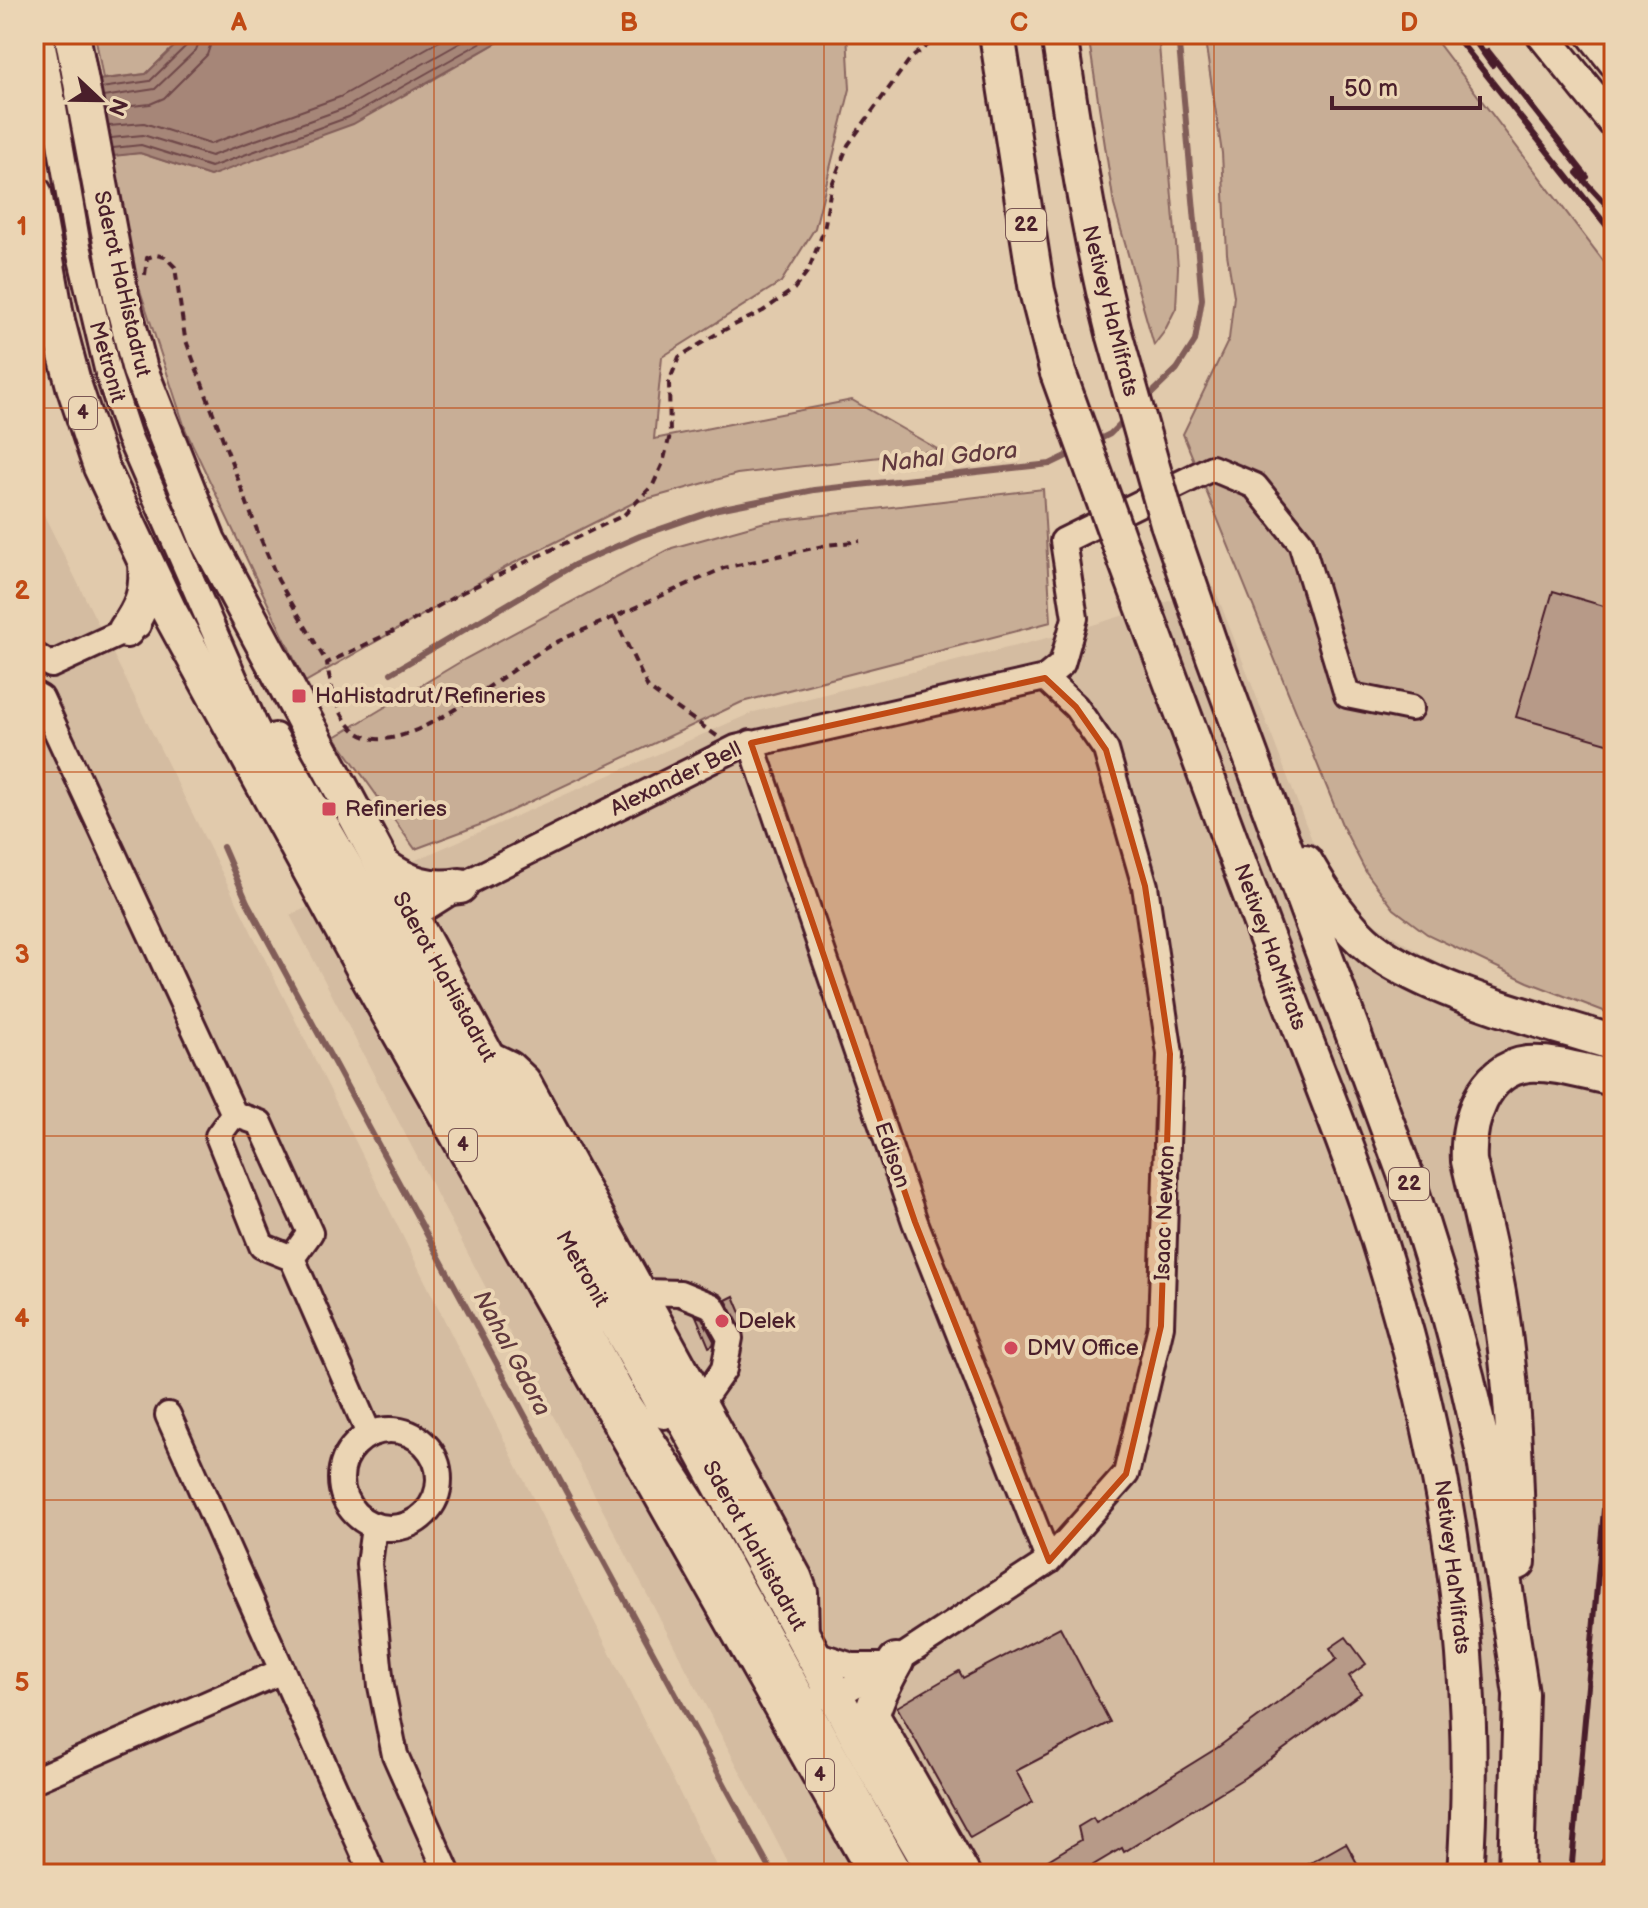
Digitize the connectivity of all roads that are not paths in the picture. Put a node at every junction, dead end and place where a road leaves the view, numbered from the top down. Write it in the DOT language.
graph roads {
  1 [pos="997,34"];
  2 [pos="1542,34"];
  3 [pos="58,42"];
  4 [pos="1061,50"];
  5 [pos="1614,123"];
  6 [pos="34,193"];
  7 [pos="94,248"];
  8 [pos="208,541"];
  9 [pos="146,564"];
  10 [pos="188,600"];
  11 [pos="248,618"];
  12 [pos="126,630"];
  13 [pos="1213,654"];
  14 [pos="34,655"];
  15 [pos="1045,678"];
  16 [pos="34,694"];
  17 [pos="1411,708"];
  18 [pos="744,746"];
  19 [pos="383,866"];
  20 [pos="460,886"];
  21 [pos="388,946"];
  22 [pos="427,946"];
  23 [pos="1614,1043"];
  24 [pos="484,1051"];
  25 [pos="1614,1078"];
  26 [pos="234,1114"];
  27 [pos="292,1258"];
  28 [pos="645,1292"];
  29 [pos="703,1399"];
  30 [pos="168,1415"];
  31 [pos="369,1434"];
  32 [pos="374,1527"];
  33 [pos="1049,1561"];
  34 [pos="809,1646"];
  35 [pos="896,1661"];
  36 [pos="282,1671"];
  37 [pos="765,1676"];
  38 [pos="819,1694"];
  39 [pos="1521,1694"];
  40 [pos="873,1708"];
  41 [pos="872,1763"];
  42 [pos="34,1780"];
  43 [pos="1614,1867"];
  44 [pos="373,1874"];
  45 [pos="448,1874"];
  46 [pos="876,1874"];
  47 [pos="901,1874"];
  48 [pos="921,1874"];
  49 [pos="936,1874"];
  50 [pos="968,1874"];
  51 [pos="1465,1874"];
  52 [pos="1516,1874"];
  53 [pos="1613,1874"];
  1 -- 51 [label="highway, Netivey HaMifrats / 22, bridge"];
  2 -- 5 [label="main road"];
  3 -- 7 [label="highway, Sderot HaHistadrut / 4"];
  4 -- 13 [label="highway, Netivey HaMifrats / 22, bridge"];
  6 -- 9 [label="highway, Sderot HaHistadrut / 4"];
  7 -- 8 [label="highway, Sderot HaHistadrut / 4"];
  7 -- 10 [label="street, Metronit"];
  8 -- 10 [label="street"];
  8 -- 11 [label="highway, Sderot HaHistadrut / 4"];
  9 -- 10 [label="highway, Sderot HaHistadrut / 4"];
  9 -- 12 [label="highway"];
  10 -- 11 [label="street"];
  10 -- 12 [label="street"];
  10 -- 21 [label="highway, Sderot HaHistadrut / 4"];
  10 -- 21 [label="street, Metronit"];
  11 -- 19 [label="highway, Sderot HaHistadrut / 4"];
  12 -- 14 [label="street"];
  13 -- 23 [label="highway"];
  13 -- 39 [label="highway, Netivey HaMifrats / 22"];
  15 -- 17 [label="street"];
  15 -- 18 [label="street, Alexander Bell"];
  15 -- 33 [label="street, Isaac Newton"];
  16 -- 26 [label="street"];
  18 -- 20 [label="street, Alexander Bell"];
  18 -- 33 [label="street, Edison"];
  19 -- 20 [label="highway"];
  19 -- 21 [label="highway, Sderot HaHistadrut / 4"];
  20 -- 21 [label="street, Alexander Bell"];
  20 -- 22 [label="street, Alexander Bell"];
  21 -- 22 [label="highway, Sderot HaHistadrut / 4"];
  21 -- 37 [label="highway, Sderot HaHistadrut / 4"];
  21 -- 38 [label="street, Metronit"];
  22 -- 24 [label="highway, Sderot HaHistadrut / 4"];
  24 -- 28 [label="street"];
  24 -- 34 [label="highway, Sderot HaHistadrut / 4"];
  25 -- 39 [label="highway"];
  26 -- 27 [label="street"];
  26 -- 27 [label="street"];
  27 -- 31 [label="street"];
  28 -- 29 [label="street"];
  28 -- 29 [label="street"];
  29 -- 34 [label="street"];
  30 -- 36 [label="street"];
  31 -- 32 [label="street"];
  31 -- 32 [label="street"];
  32 -- 45 [label="street"];
  33 -- 35 [label="street, Isaac Newton"];
  34 -- 35 [label="street, Isaac Newton"];
  34 -- 38 [label="highway, Sderot HaHistadrut / 4"];
  35 -- 38 [label="street, Isaac Newton"];
  35 -- 40 [label="highway"];
  36 -- 42 [label="street"];
  36 -- 44 [label="street"];
  37 -- 38 [label="street"];
  37 -- 46 [label="highway, Sderot HaHistadrut / 4"];
  38 -- 41 [label="highway, Sderot HaHistadrut / 4"];
  38 -- 47 [label="street, Metronit"];
  38 -- 48 [label="street, Metronit"];
  39 -- 52 [label="highway, Netivey HaMifrats / 22"];
  40 -- 41 [label="highway"];
  40 -- 50 [label="street"];
  41 -- 49 [label="highway, Sderot HaHistadrut / 4"];
  43 -- 53 [label="street"];
}
